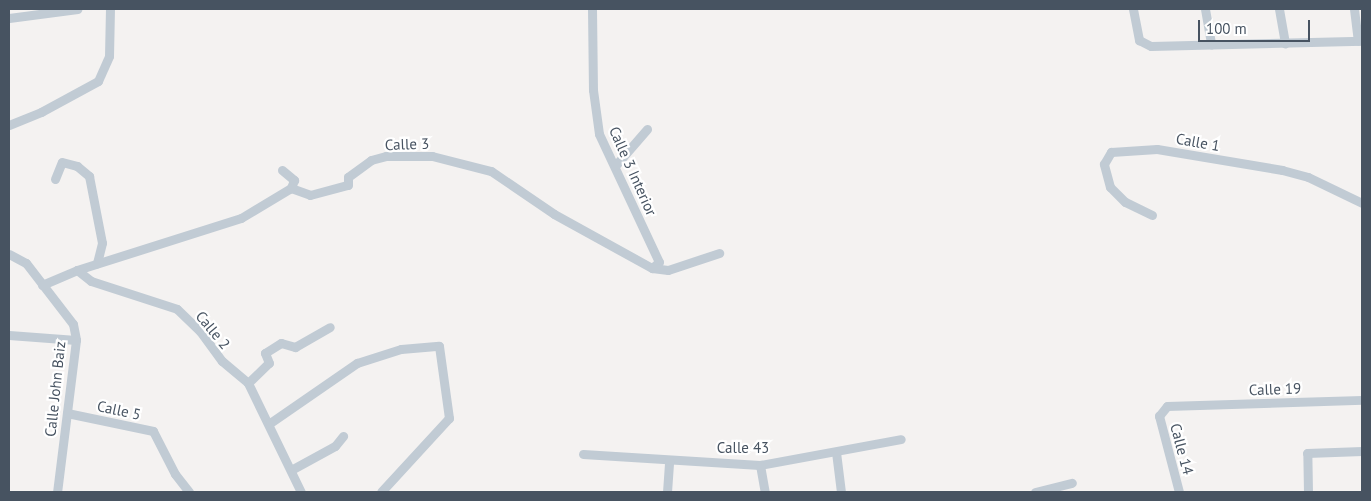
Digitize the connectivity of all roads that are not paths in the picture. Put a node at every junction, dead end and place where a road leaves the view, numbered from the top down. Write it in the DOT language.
graph roads {
  1 [pos="76,9"];
  2 [pos="110,9"];
  3 [pos="592,9"];
  4 [pos="1133,9"];
  5 [pos="1205,9"];
  6 [pos="1279,9"];
  7 [pos="1354,9"];
  8 [pos="9,18"];
  9 [pos="1360,41"];
  10 [pos="1285,43"];
  11 [pos="1211,44"];
  12 [pos="9,125"];
  13 [pos="647,129"];
  14 [pos="614,166"];
  15 [pos="282,170"];
  16 [pos="55,179"];
  17 [pos="291,188"];
  18 [pos="1362,203"];
  19 [pos="1152,215"];
  20 [pos="718,253"];
  21 [pos="9,254"];
  22 [pos="97,263"];
  23 [pos="652,268"];
  24 [pos="77,270"];
  25 [pos="42,285"];
  26 [pos="330,327"];
  27 [pos="9,335"];
  28 [pos="76,340"];
  29 [pos="248,383"];
  30 [pos="1362,400"];
  31 [pos="1188,405"];
  32 [pos="68,413"];
  33 [pos="270,423"];
  34 [pos="344,436"];
  35 [pos="901,440"];
  36 [pos="1362,451"];
  37 [pos="836,452"];
  38 [pos="583,454"];
  39 [pos="669,460"];
  40 [pos="760,465"];
  41 [pos="291,470"];
  42 [pos="1072,482"];
  43 [pos="57,492"];
  44 [pos="189,492"];
  45 [pos="301,492"];
  46 [pos="381,492"];
  47 [pos="667,492"];
  48 [pos="764,492"];
  49 [pos="841,492"];
  50 [pos="1039,492"];
  51 [pos="1179,492"];
  52 [pos="1308,492"];
  1 -- 8 [label="street"];
  2 -- 12 [label="street"];
  3 -- 14 [label="street, Calle 3 Interior"];
  4 -- 11 [label="street"];
  5 -- 11 [label="street"];
  6 -- 10 [label="street"];
  7 -- 9 [label="street"];
  9 -- 10 [label="street"];
  10 -- 11 [label="street"];
  13 -- 14 [label="street"];
  14 -- 23 [label="street, Calle 3 Interior"];
  15 -- 17 [label="street"];
  16 -- 22 [label="street"];
  17 -- 22 [label="street"];
  17 -- 23 [label="street, Calle 3"];
  18 -- 19 [label="street, Calle 1"];
  20 -- 23 [label="street"];
  21 -- 25 [label="street, Calle John Baiz"];
  22 -- 24 [label="street"];
  24 -- 25 [label="street"];
  24 -- 29 [label="street, Calle 2"];
  25 -- 28 [label="street, Calle John Baiz"];
  26 -- 29 [label="street"];
  27 -- 28 [label="street"];
  28 -- 32 [label="street, Calle John Baiz"];
  29 -- 33 [label="street, Calle 2"];
  30 -- 31 [label="street, Calle 19"];
  31 -- 51 [label="street, Calle 14"];
  32 -- 43 [label="street, Calle John Baiz"];
  32 -- 44 [label="street, Calle 5"];
  33 -- 41 [label="street, Calle 2"];
  33 -- 46 [label="street"];
  34 -- 41 [label="street"];
  35 -- 37 [label="street, Calle 43"];
  36 -- 52 [label="street"];
  37 -- 40 [label="street, Calle 43"];
  37 -- 49 [label="street"];
  38 -- 39 [label="street, Calle 43"];
  39 -- 40 [label="street, Calle 43"];
  39 -- 47 [label="street"];
  40 -- 48 [label="street"];
  41 -- 45 [label="street, Calle 2"];
  42 -- 50 [label="street"];
}
